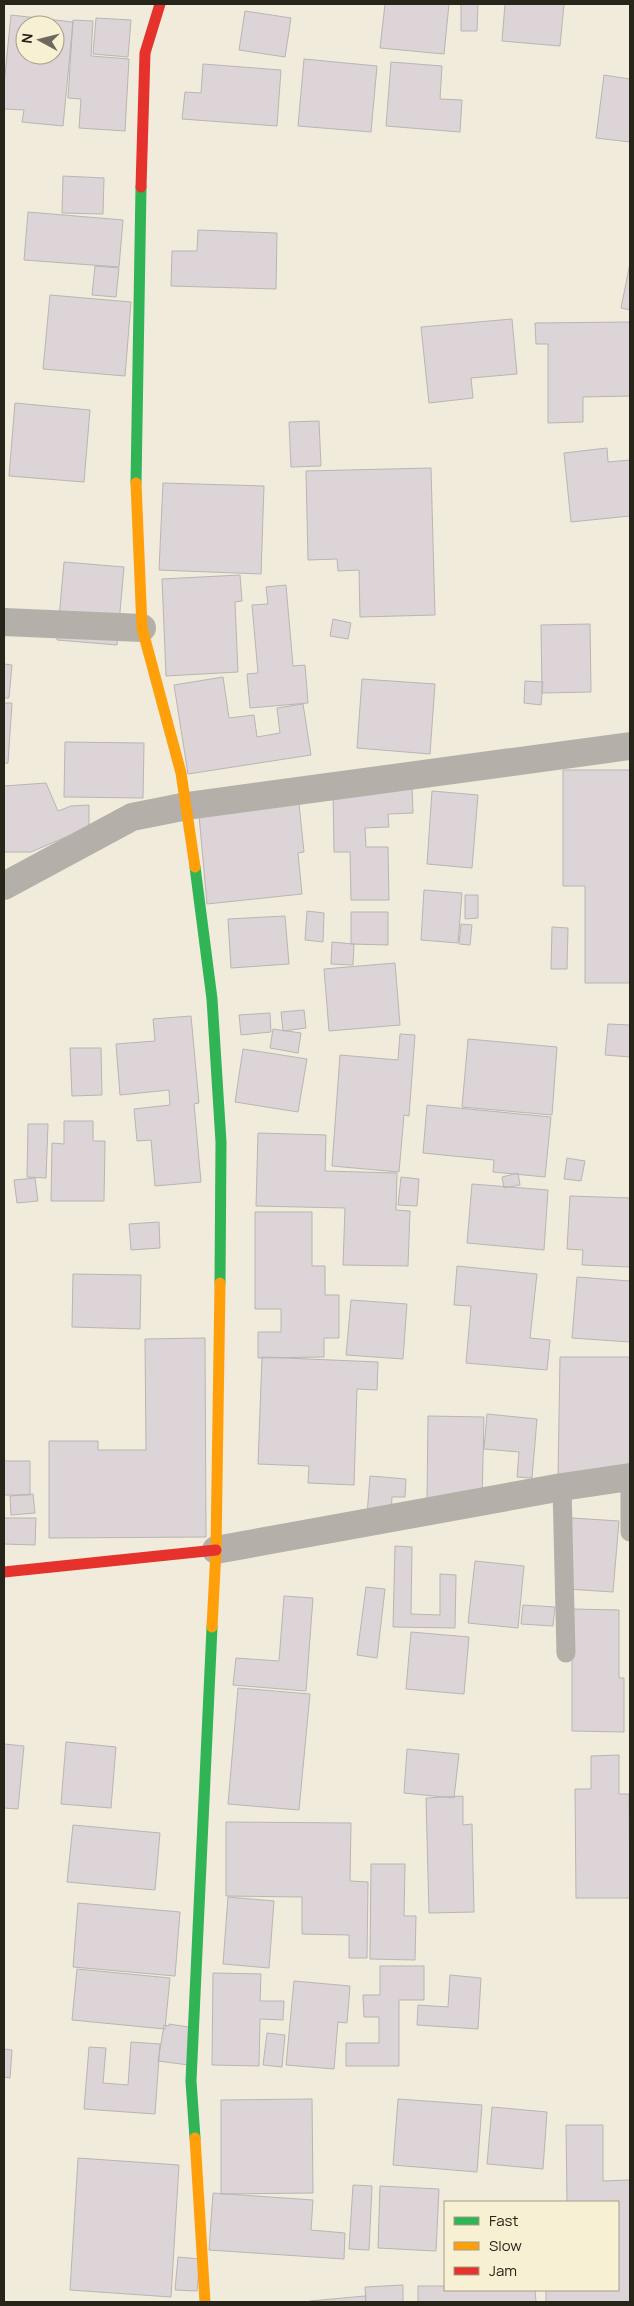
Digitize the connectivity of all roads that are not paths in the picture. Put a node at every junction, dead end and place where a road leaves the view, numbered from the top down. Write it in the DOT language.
graph roads {
  1 [pos="160,4"];
  2 [pos="4,622"];
  3 [pos="142,628"];
  4 [pos="630,746"];
  5 [pos="188,806"];
  6 [pos="4,886"];
  7 [pos="630,1476"];
  8 [pos="562,1487"];
  9 [pos="630,1532"];
  10 [pos="216,1550"];
  11 [pos="4,1572"];
  12 [pos="566,1653"];
  13 [pos="205,2302"];
  1 -- 3 [label="street"];
  2 -- 3 [label="street"];
  3 -- 5 [label="street"];
  4 -- 5 [label="street"];
  5 -- 6 [label="street"];
  5 -- 10 [label="street"];
  7 -- 8 [label="street"];
  7 -- 9 [label="lane"];
  8 -- 10 [label="street"];
  8 -- 12 [label="lane"];
  10 -- 11 [label="street"];
  10 -- 13 [label="street"];
}
